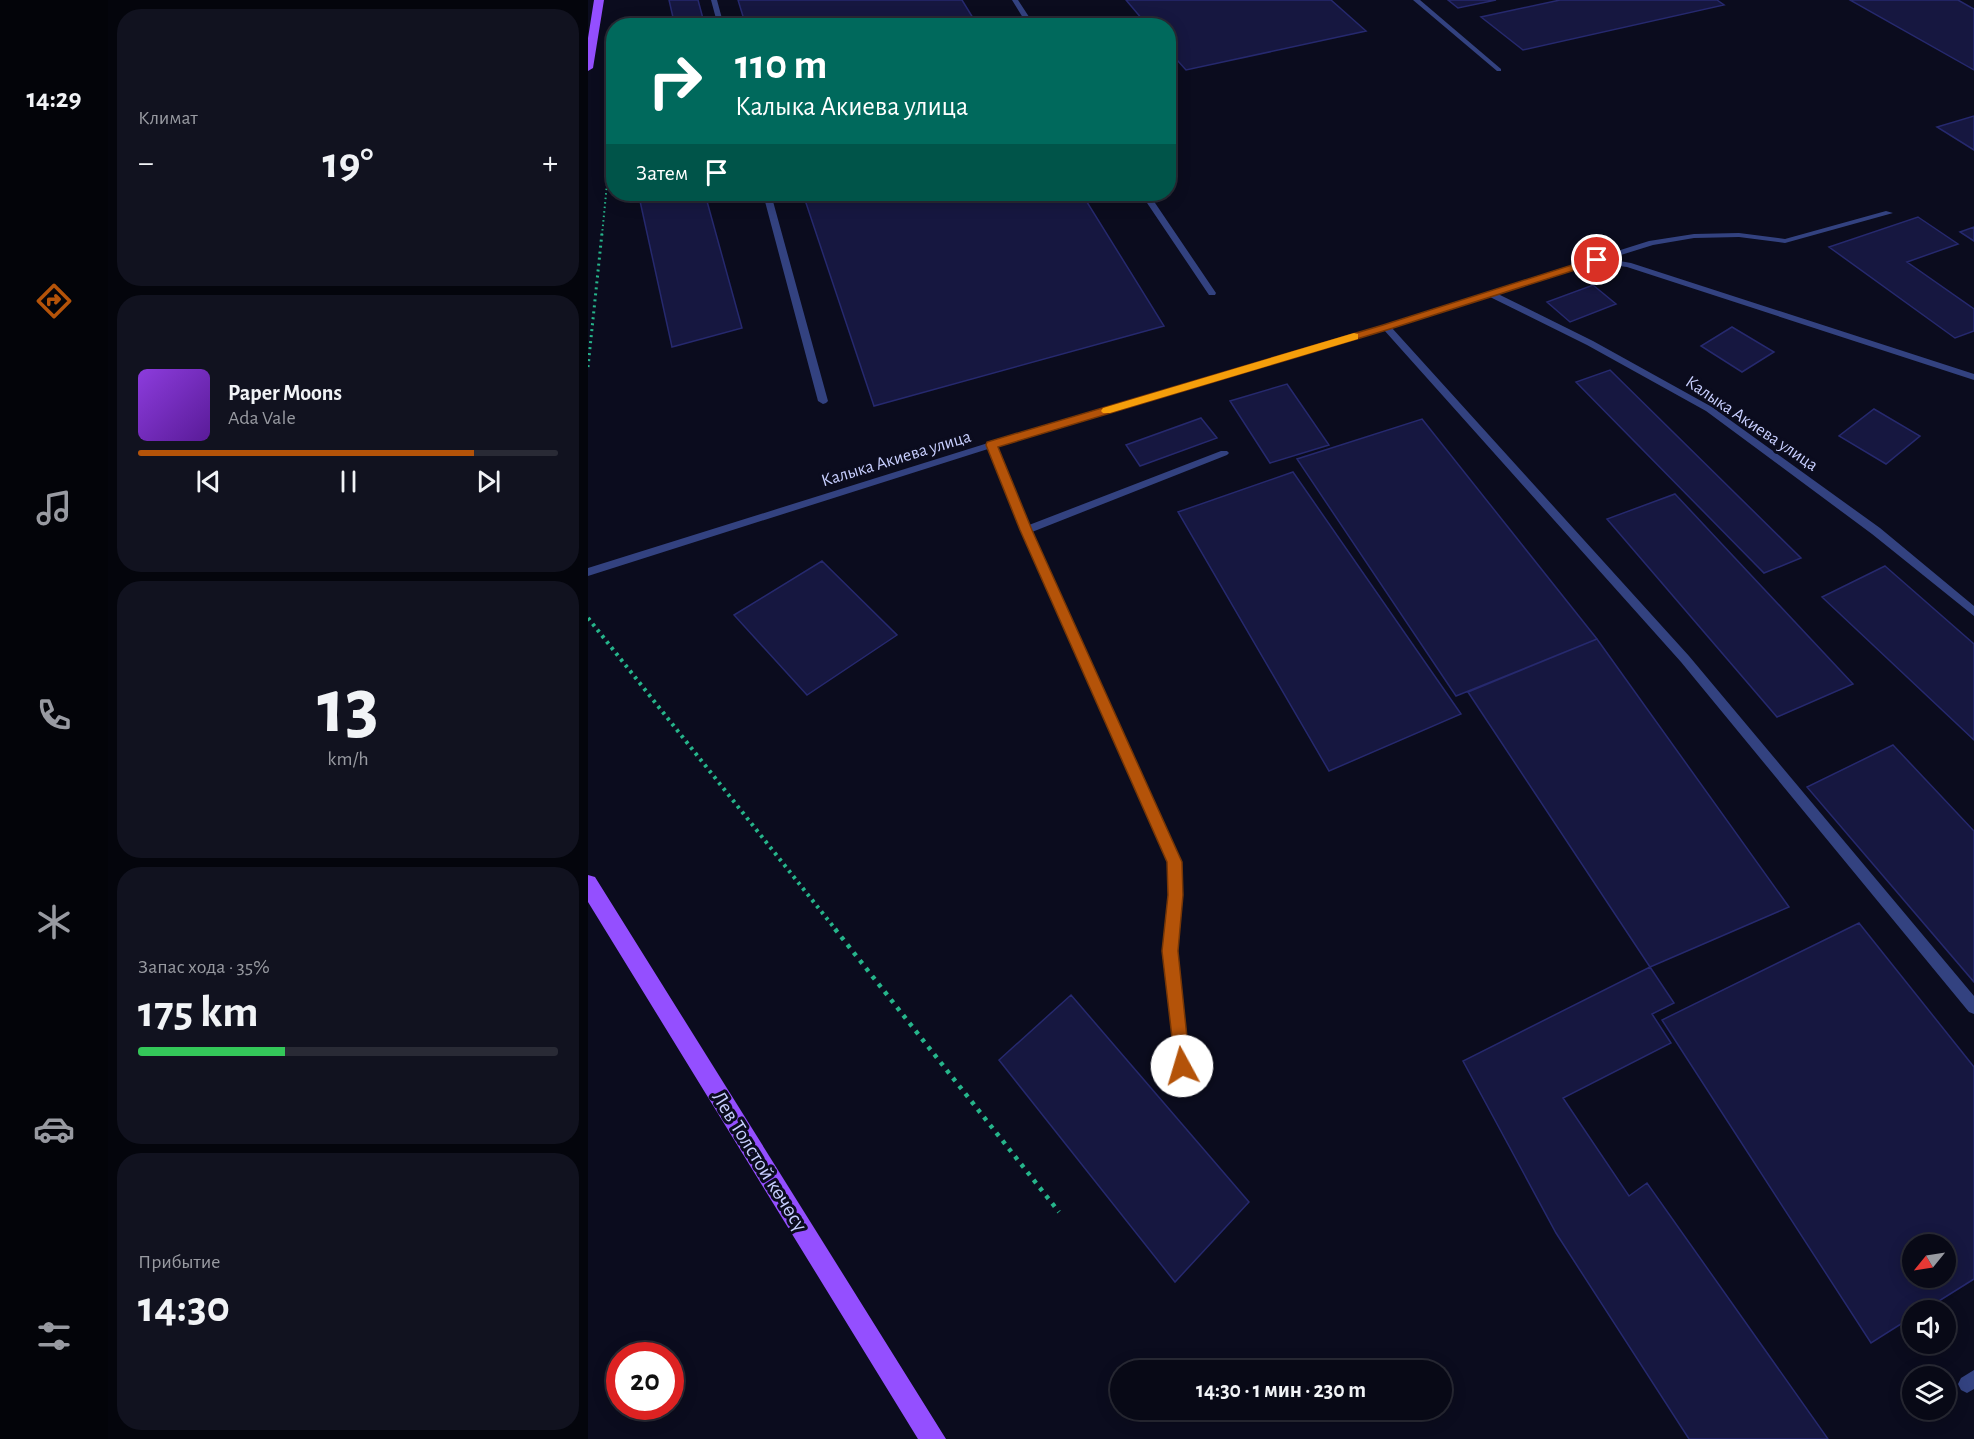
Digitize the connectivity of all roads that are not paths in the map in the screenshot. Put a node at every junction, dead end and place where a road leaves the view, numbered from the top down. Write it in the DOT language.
graph roads {
  1 [pos="599,0"];
  2 [pos="714,0"];
  3 [pos="1015,0"];
  4 [pos="1416,0"];
  5 [pos="719,18"];
  6 [pos="1027,18"];
  7 [pos="588,68"];
  8 [pos="1500,70"];
  9 [pos="769,201"];
  10 [pos="1150,201"];
  11 [pos="1888,213"];
  12 [pos="1597,260"];
  13 [pos="1212,293"];
  14 [pos="1491,294"];
  15 [pos="1386,327"];
  16 [pos="1974,376"];
  17 [pos="823,400"];
  18 [pos="991,445"];
  19 [pos="1224,453"];
  20 [pos="1026,530"];
  21 [pos="588,572"];
  22 [pos="1974,612"];
  23 [pos="588,884"];
  24 [pos="1974,1007"];
  25 [pos="1182,1066"];
  26 [pos="933,1439"];
  1 -- 7 [label="main road"];
  2 -- 5 [label="lane"];
  3 -- 6 [label="lane"];
  4 -- 8 [label="lane"];
  9 -- 17 [label="lane"];
  10 -- 13 [label="lane"];
  11 -- 12 [label="lane"];
  12 -- 14 [label="lane, Калыка Акиева улица"];
  12 -- 16 [label="lane, Калыка Акиева улица"];
  14 -- 15 [label="lane, Калыка Акиева улица"];
  14 -- 22 [label="lane, Калыка Акиева улица"];
  15 -- 18 [label="lane, Калыка Акиева улица"];
  15 -- 24 [label="lane"];
  18 -- 20 [label="lane"];
  18 -- 21 [label="lane, Калыка Акиева улица"];
  19 -- 20 [label="lane"];
  20 -- 25 [label="lane"];
  23 -- 26 [label="main road, Лев Толстой көчөсү"];
}
